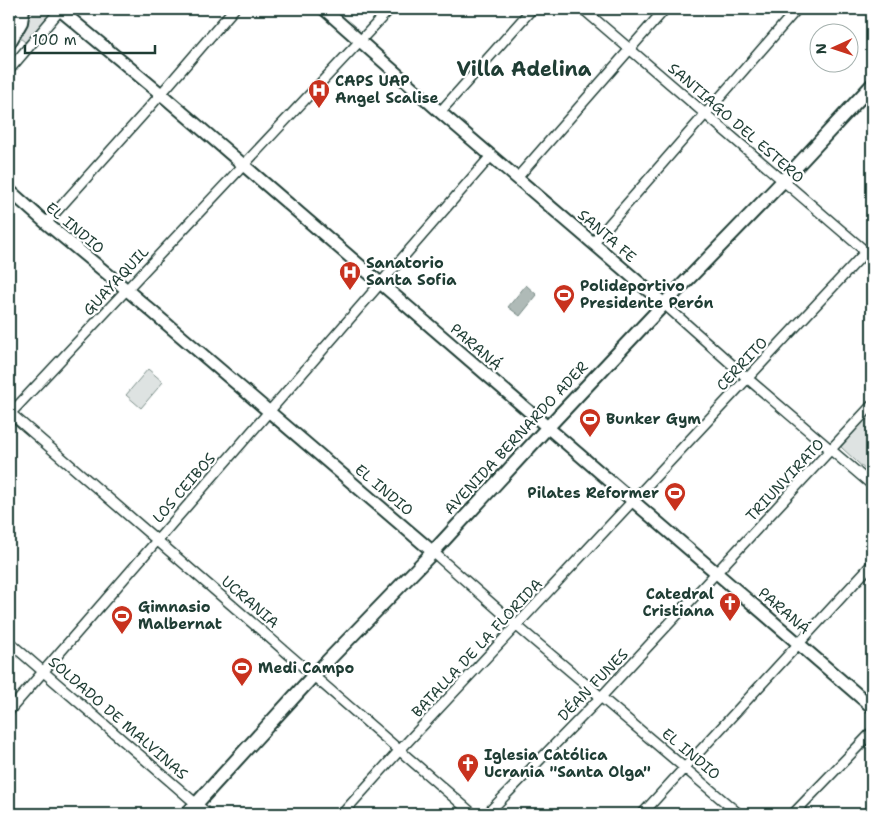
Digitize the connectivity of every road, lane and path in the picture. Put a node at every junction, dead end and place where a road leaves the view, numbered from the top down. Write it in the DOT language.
graph roads {
  1 [pos="23,9"];
  2 [pos="61,9"];
  3 [pos="234,9"];
  4 [pos="324,9"];
  5 [pos="390,9"];
  6 [pos="532,9"];
  7 [pos="583,9"];
  8 [pos="665,9"];
  9 [pos="798,9"];
  10 [pos="361,40"];
  11 [pos="9,43"];
  12 [pos="630,49"];
  13 [pos="9,70"];
  14 [pos="872,85"];
  15 [pos="161,94"];
  16 [pos="440,112"];
  17 [pos="705,114"];
  18 [pos="491,156"];
  19 [pos="243,165"];
  20 [pos="517,178"];
  21 [pos="783,181"];
  22 [pos="9,190"];
  23 [pos="46,223"];
  24 [pos="593,243"];
  25 [pos="870,251"];
  26 [pos="379,283"];
  27 [pos="127,290"];
  28 [pos="664,304"];
  29 [pos="748,378"];
  30 [pos="872,405"];
  31 [pos="268,412"];
  32 [pos="9,414"];
  33 [pos="548,427"];
  34 [pos="832,450"];
  35 [pos="872,485"];
  36 [pos="632,500"];
  37 [pos="157,540"];
  38 [pos="433,552"];
  39 [pos="872,564"];
  40 [pos="718,574"];
  41 [pos="517,626"];
  42 [pos="9,642"];
  43 [pos="800,644"];
  44 [pos="43,672"];
  45 [pos="314,676"];
  46 [pos="601,698"];
  47 [pos="872,707"];
  48 [pos="9,711"];
  49 [pos="872,732"];
  50 [pos="399,750"];
  51 [pos="685,769"];
  52 [pos="196,804"];
  53 [pos="187,814"];
  54 [pos="208,814"];
  55 [pos="342,814"];
  56 [pos="473,814"];
  57 [pos="487,814"];
  58 [pos="642,814"];
  59 [pos="739,814"];
  60 [pos="793,814"];
  1 -- 11 [label="main road"];
  2 -- 13 [label="street"];
  2 -- 15 [label="street, PARANÁ"];
  3 -- 15 [label="street"];
  4 -- 10 [label="street, SANTA FE"];
  5 -- 10 [label="street, GUAYAQUIL"];
  6 -- 16 [label="street"];
  7 -- 12 [label="street, SANTIAGO DEL ESTERO"];
  8 -- 12 [label="street"];
  9 -- 17 [label="street"];
  10 -- 16 [label="street, SANTA FE"];
  10 -- 19 [label="street, GUAYAQUIL"];
  12 -- 17 [label="street, SANTIAGO DEL ESTERO"];
  12 -- 20 [label="street"];
  14 -- 21 [label="main road, AVENIDA BERNARDO ADER"];
  15 -- 19 [label="street, PARANÁ"];
  15 -- 23 [label="street"];
  16 -- 18 [label="street, SANTA FE"];
  17 -- 21 [label="street, SANTIAGO DEL ESTERO"];
  17 -- 24 [label="street"];
  18 -- 20 [label="street, SANTA FE"];
  18 -- 26 [label="street, LOS CEIBOS"];
  19 -- 26 [label="street, PARANÁ"];
  19 -- 27 [label="street, GUAYAQUIL"];
  20 -- 24 [label="street, SANTA FE"];
  21 -- 25 [label="street, SANTIAGO DEL ESTERO"];
  21 -- 28 [label="main road, AVENIDA BERNARDO ADER"];
  22 -- 23 [label="street, EL INDIO"];
  23 -- 27 [label="street, EL INDIO"];
  24 -- 28 [label="street, SANTA FE"];
  25 -- 29 [label="street, CERRITO"];
  26 -- 31 [label="street, LOS CEIBOS"];
  26 -- 33 [label="street, PARANÁ"];
  27 -- 31 [label="street, EL INDIO"];
  27 -- 32 [label="street, GUAYAQUIL"];
  28 -- 29 [label="street, SANTA FE"];
  28 -- 33 [label="main road, AVENIDA BERNARDO ADER"];
  29 -- 34 [label="street, SANTA FE"];
  29 -- 36 [label="street, CERRITO"];
  30 -- 34 [label="street, TRIUNVIRATO"];
  31 -- 37 [label="street, LOS CEIBOS"];
  31 -- 38 [label="street, EL INDIO"];
  32 -- 37 [label="street, UCRANIA"];
  33 -- 36 [label="street, PARANÁ"];
  33 -- 38 [label="main road, AVENIDA BERNARDO ADER"];
  34 -- 35 [label="street, SANTA FE"];
  34 -- 40 [label="street, TRIUNVIRATO"];
  36 -- 40 [label="street, PARANÁ"];
  36 -- 41 [label="street, BATALLA DE LA FLORIDA"];
  37 -- 44 [label="street, LOS CEIBOS"];
  37 -- 45 [label="street, UCRANIA"];
  38 -- 41 [label="street, EL INDIO"];
  38 -- 45 [label="main road, AVENIDA BERNARDO ADER"];
  39 -- 43 [label="street"];
  40 -- 43 [label="street, PARANÁ"];
  40 -- 46 [label="street, DÉAN FUNES"];
  41 -- 46 [label="street, EL INDIO"];
  41 -- 50 [label="street, BATALLA DE LA FLORIDA"];
  42 -- 44 [label="street, SOLDADO DE MALVINAS"];
  43 -- 47 [label="street, PARANÁ"];
  43 -- 51 [label="street"];
  44 -- 48 [label="street, LOS CEIBOS"];
  44 -- 52 [label="street, SOLDADO DE MALVINAS"];
  45 -- 50 [label="street, UCRANIA"];
  45 -- 52 [label="main road, AVENIDA BERNARDO ADER"];
  46 -- 51 [label="street, EL INDIO"];
  46 -- 57 [label="street, DÉAN FUNES"];
  49 -- 60 [label="street"];
  50 -- 55 [label="street, BATALLA DE LA FLORIDA"];
  50 -- 56 [label="street, UCRANIA"];
  51 -- 58 [label="street"];
  51 -- 59 [label="street, EL INDIO"];
  52 -- 53 [label="main road, AVENIDA BERNARDO ADER"];
  52 -- 54 [label="street, SOLDADO DE MALVINAS"];
}
